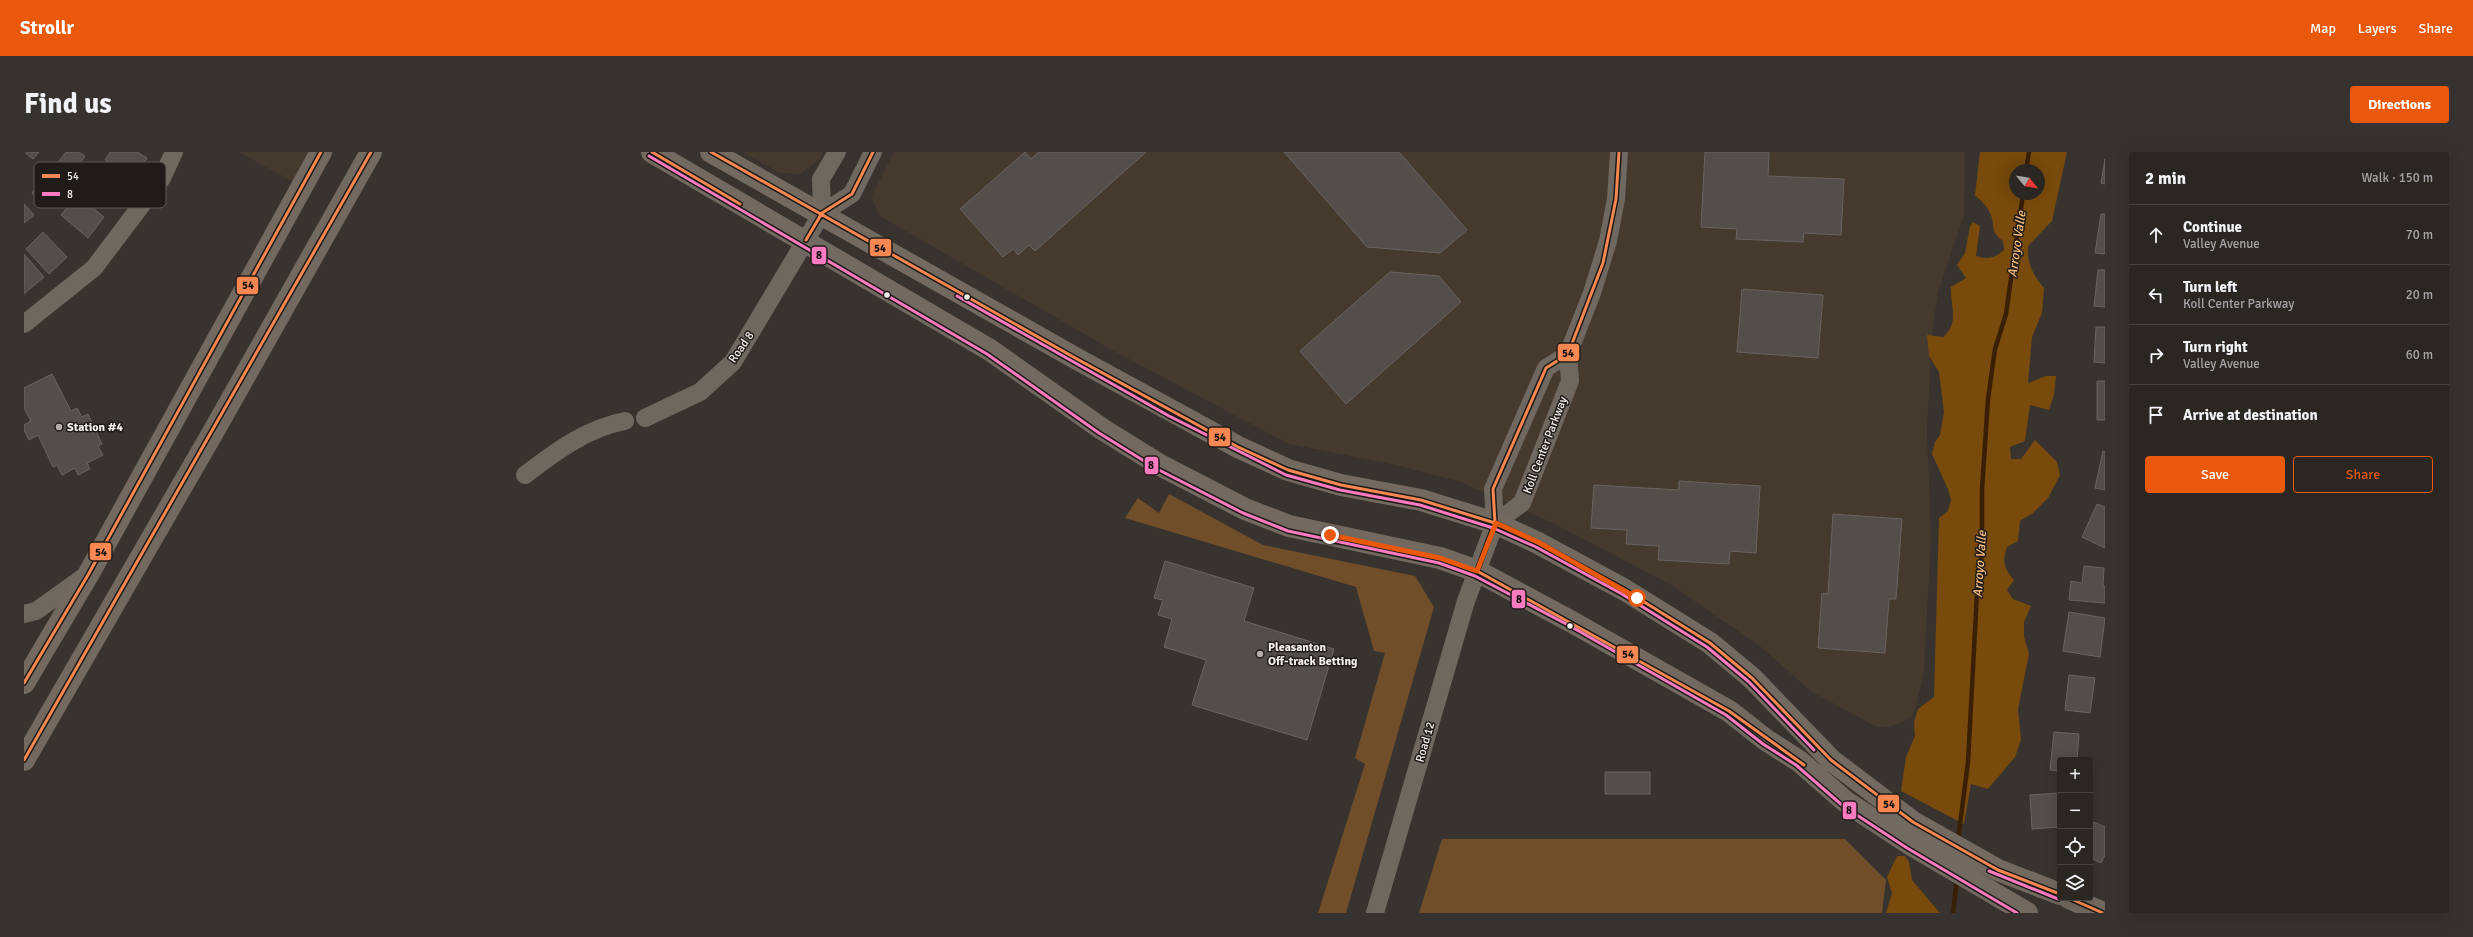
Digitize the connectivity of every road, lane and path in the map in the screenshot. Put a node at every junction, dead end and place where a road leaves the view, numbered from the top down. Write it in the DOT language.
graph roads {
  1 [pos="174,152"];
  2 [pos="321,152"];
  3 [pos="371,152"];
  4 [pos="652,152"];
  5 [pos="711,152"];
  6 [pos="837,152"];
  7 [pos="873,152"];
  8 [pos="1619,152"];
  9 [pos="166,169"];
  10 [pos="139,208"];
  11 [pos="822,213"];
  12 [pos="804,243"];
  13 [pos="24,324"];
  14 [pos="1568,354"];
  15 [pos="645,418"];
  16 [pos="625,421"];
  17 [pos="525,475"];
  18 [pos="1496,523"];
  19 [pos="1477,571"];
  20 [pos="88,575"];
  21 [pos="24,614"];
  22 [pos="24,684"];
  23 [pos="24,760"];
  24 [pos="2057,893"];
  25 [pos="2076,901"];
  26 [pos="1375,913"];
  27 [pos="2027,913"];
  28 [pos="2103,913"];
  1 -- 9 [label="street"];
  2 -- 20 [label="main road"];
  3 -- 23 [label="main road"];
  4 -- 12 [label="main road"];
  5 -- 11 [label="main road"];
  6 -- 11 [label="street"];
  7 -- 11 [label="street"];
  8 -- 14 [label="street, Koll Center Parkway"];
  10 -- 13 [label="street"];
  11 -- 12 [label="street"];
  11 -- 18 [label="main road"];
  12 -- 15 [label="street, Road 8"];
  12 -- 19 [label="main road"];
  14 -- 18 [label="street, Koll Center Parkway"];
  14 -- 18 [label="street"];
  16 -- 17 [label="street"];
  18 -- 19 [label="street"];
  18 -- 24 [label="main road"];
  19 -- 26 [label="street, Road 12"];
  19 -- 27 [label="main road"];
  20 -- 21 [label="street"];
  20 -- 22 [label="main road"];
  25 -- 28 [label="main road"];
}
